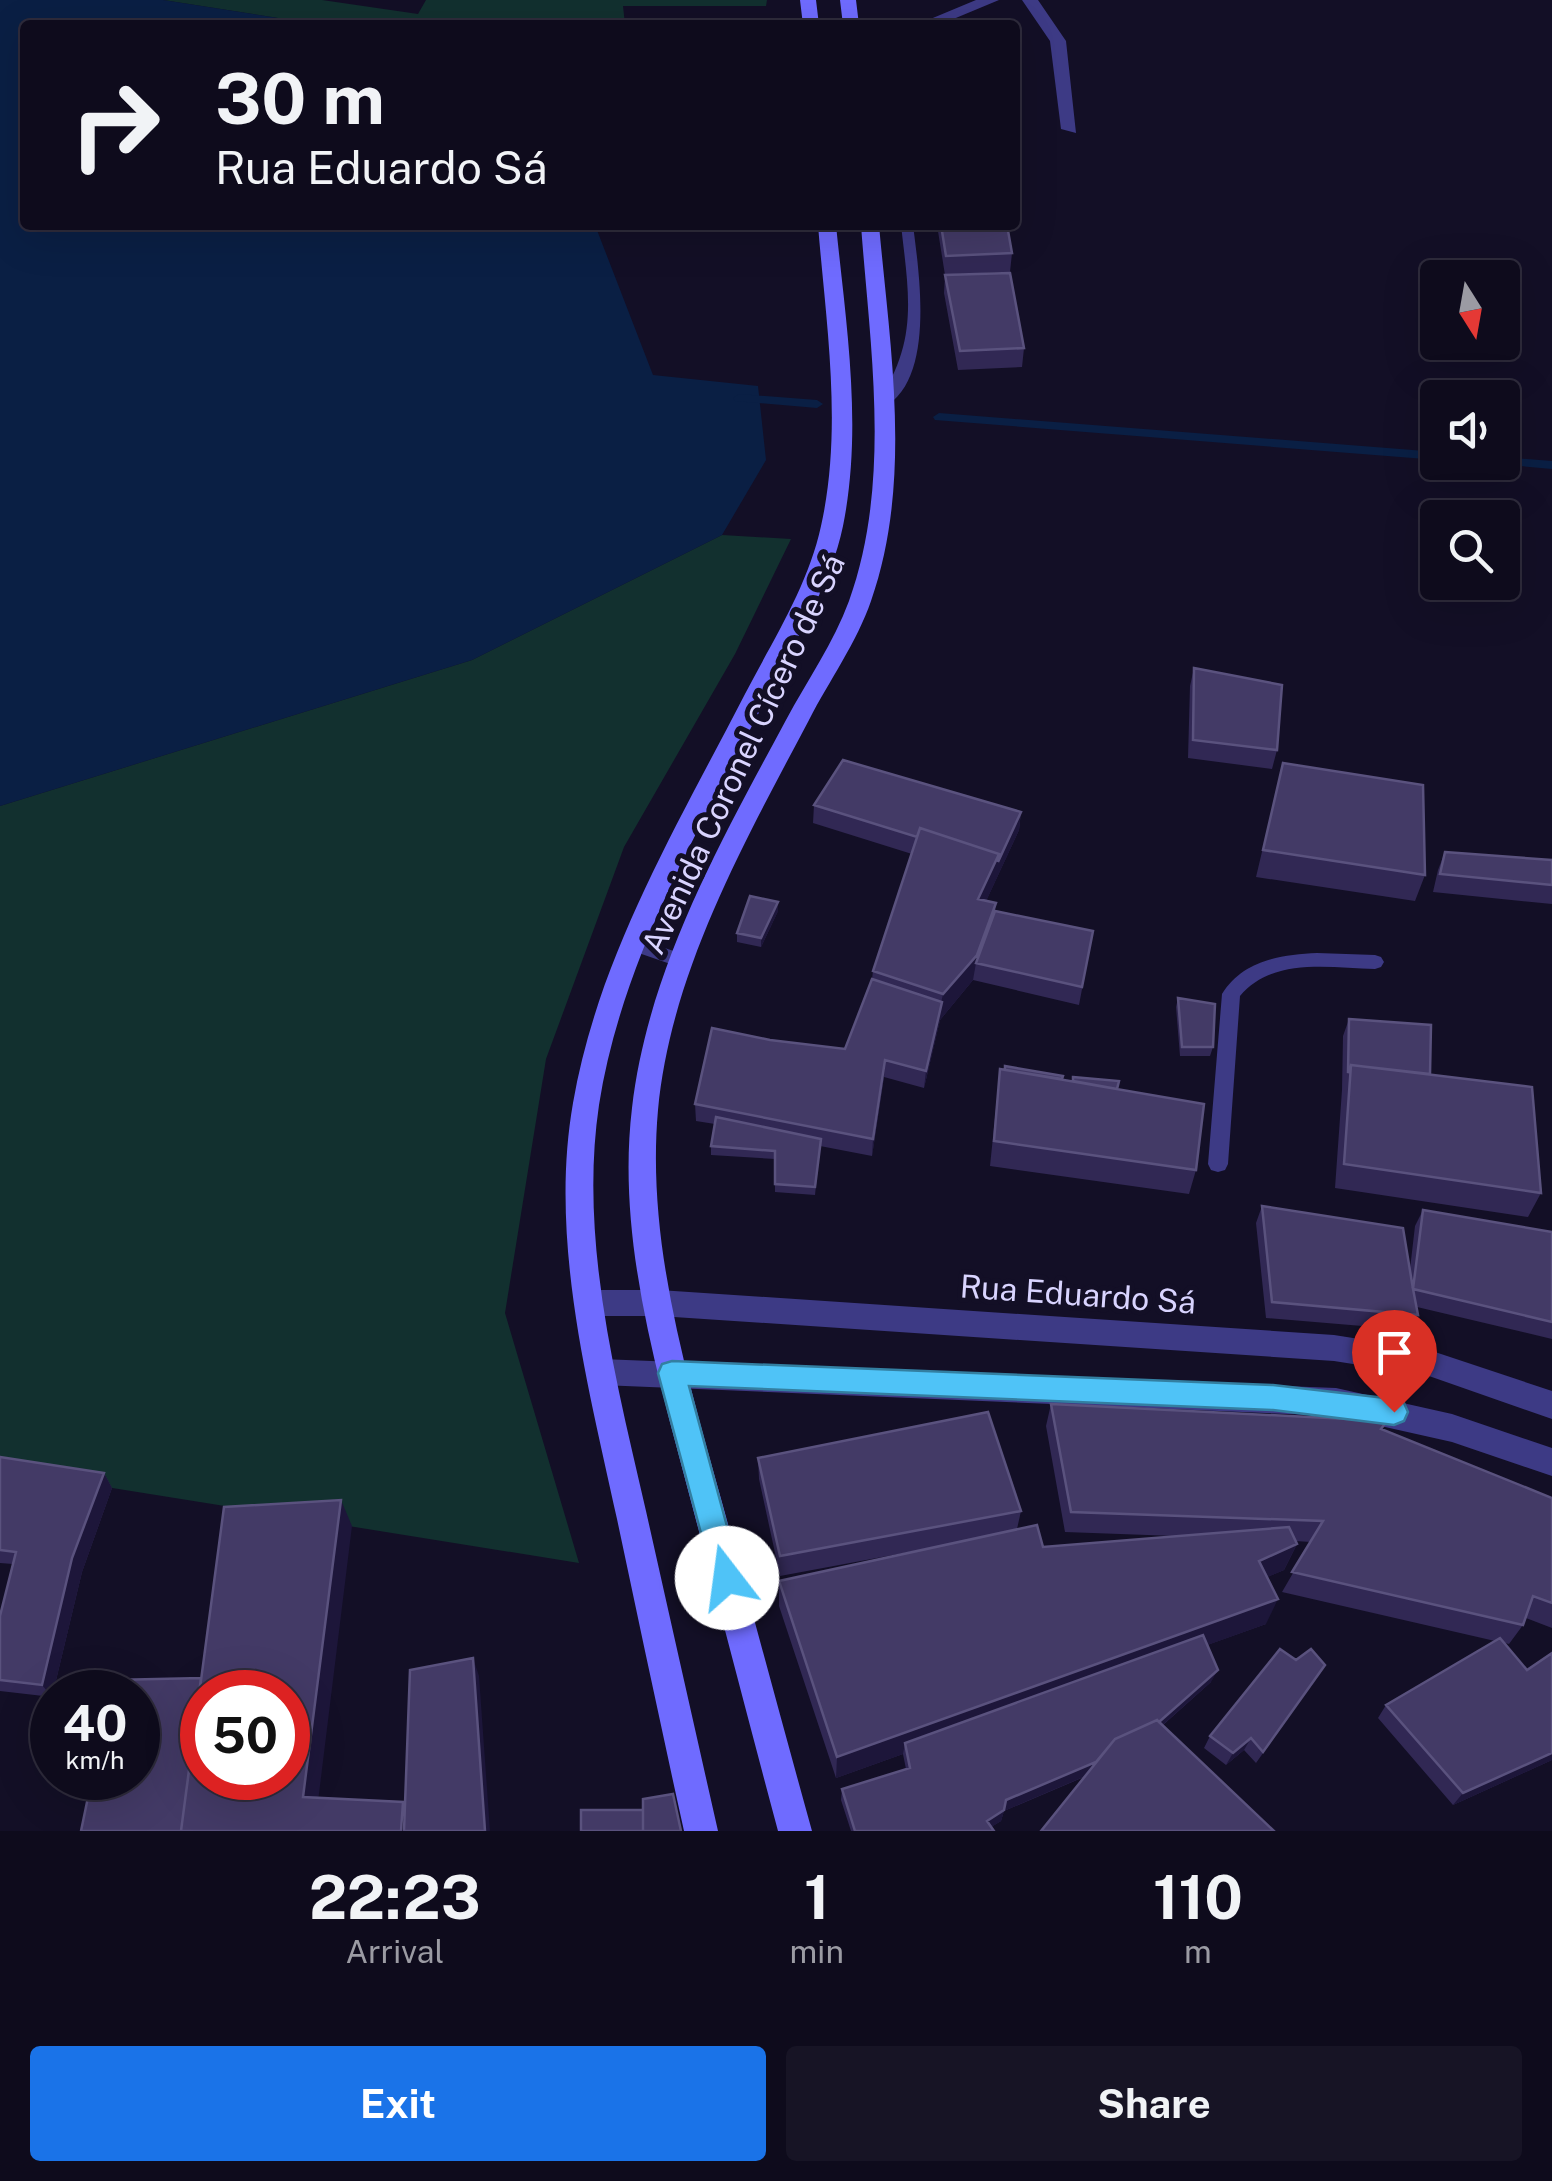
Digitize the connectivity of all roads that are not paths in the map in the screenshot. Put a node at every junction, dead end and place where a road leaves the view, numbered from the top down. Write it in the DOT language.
graph roads {
  1 [pos="991,0"];
  2 [pos="1030,0"];
  3 [pos="937,20"];
  4 [pos="1070,128"];
  5 [pos="828,230"];
  6 [pos="870,230"];
  7 [pos="908,230"];
  8 [pos="883,404"];
  9 [pos="636,945"];
  10 [pos="682,961"];
  11 [pos="1374,962"];
  12 [pos="1218,1164"];
  13 [pos="592,1303"];
  14 [pos="659,1303"];
  15 [pos="601,1372"];
  16 [pos="672,1373"];
  17 [pos="1552,1404"];
  18 [pos="1552,1462"];
  19 [pos="702,1831"];
  20 [pos="796,1831"];
  1 -- 3 [label="street"];
  2 -- 4 [label="street"];
  5 -- 9 [label="main road, Avenida Coronel Cícero de Sá"];
  6 -- 8 [label="main road, Avenida Coronel Cícero de Sá"];
  7 -- 8 [label="lane"];
  8 -- 10 [label="main road, Avenida Coronel Cícero de Sá"];
  9 -- 10 [label="lane"];
  9 -- 13 [label="main road, Avenida Coronel Cícero de Sá"];
  10 -- 14 [label="main road, Avenida Coronel Cícero de Sá"];
  11 -- 12 [label="lane"];
  13 -- 14 [label="street, Rua Eduardo Sá"];
  13 -- 15 [label="main road, Avenida Coronel Cícero de Sá"];
  14 -- 16 [label="main road, Avenida Coronel Cícero de Sá"];
  14 -- 17 [label="street, Rua Eduardo Sá"];
  15 -- 16 [label="street"];
  15 -- 19 [label="main road, Avenida Coronel Cícero de Sá"];
  16 -- 18 [label="street"];
  16 -- 20 [label="main road, Avenida Coronel Cícero de Sá"];
}
